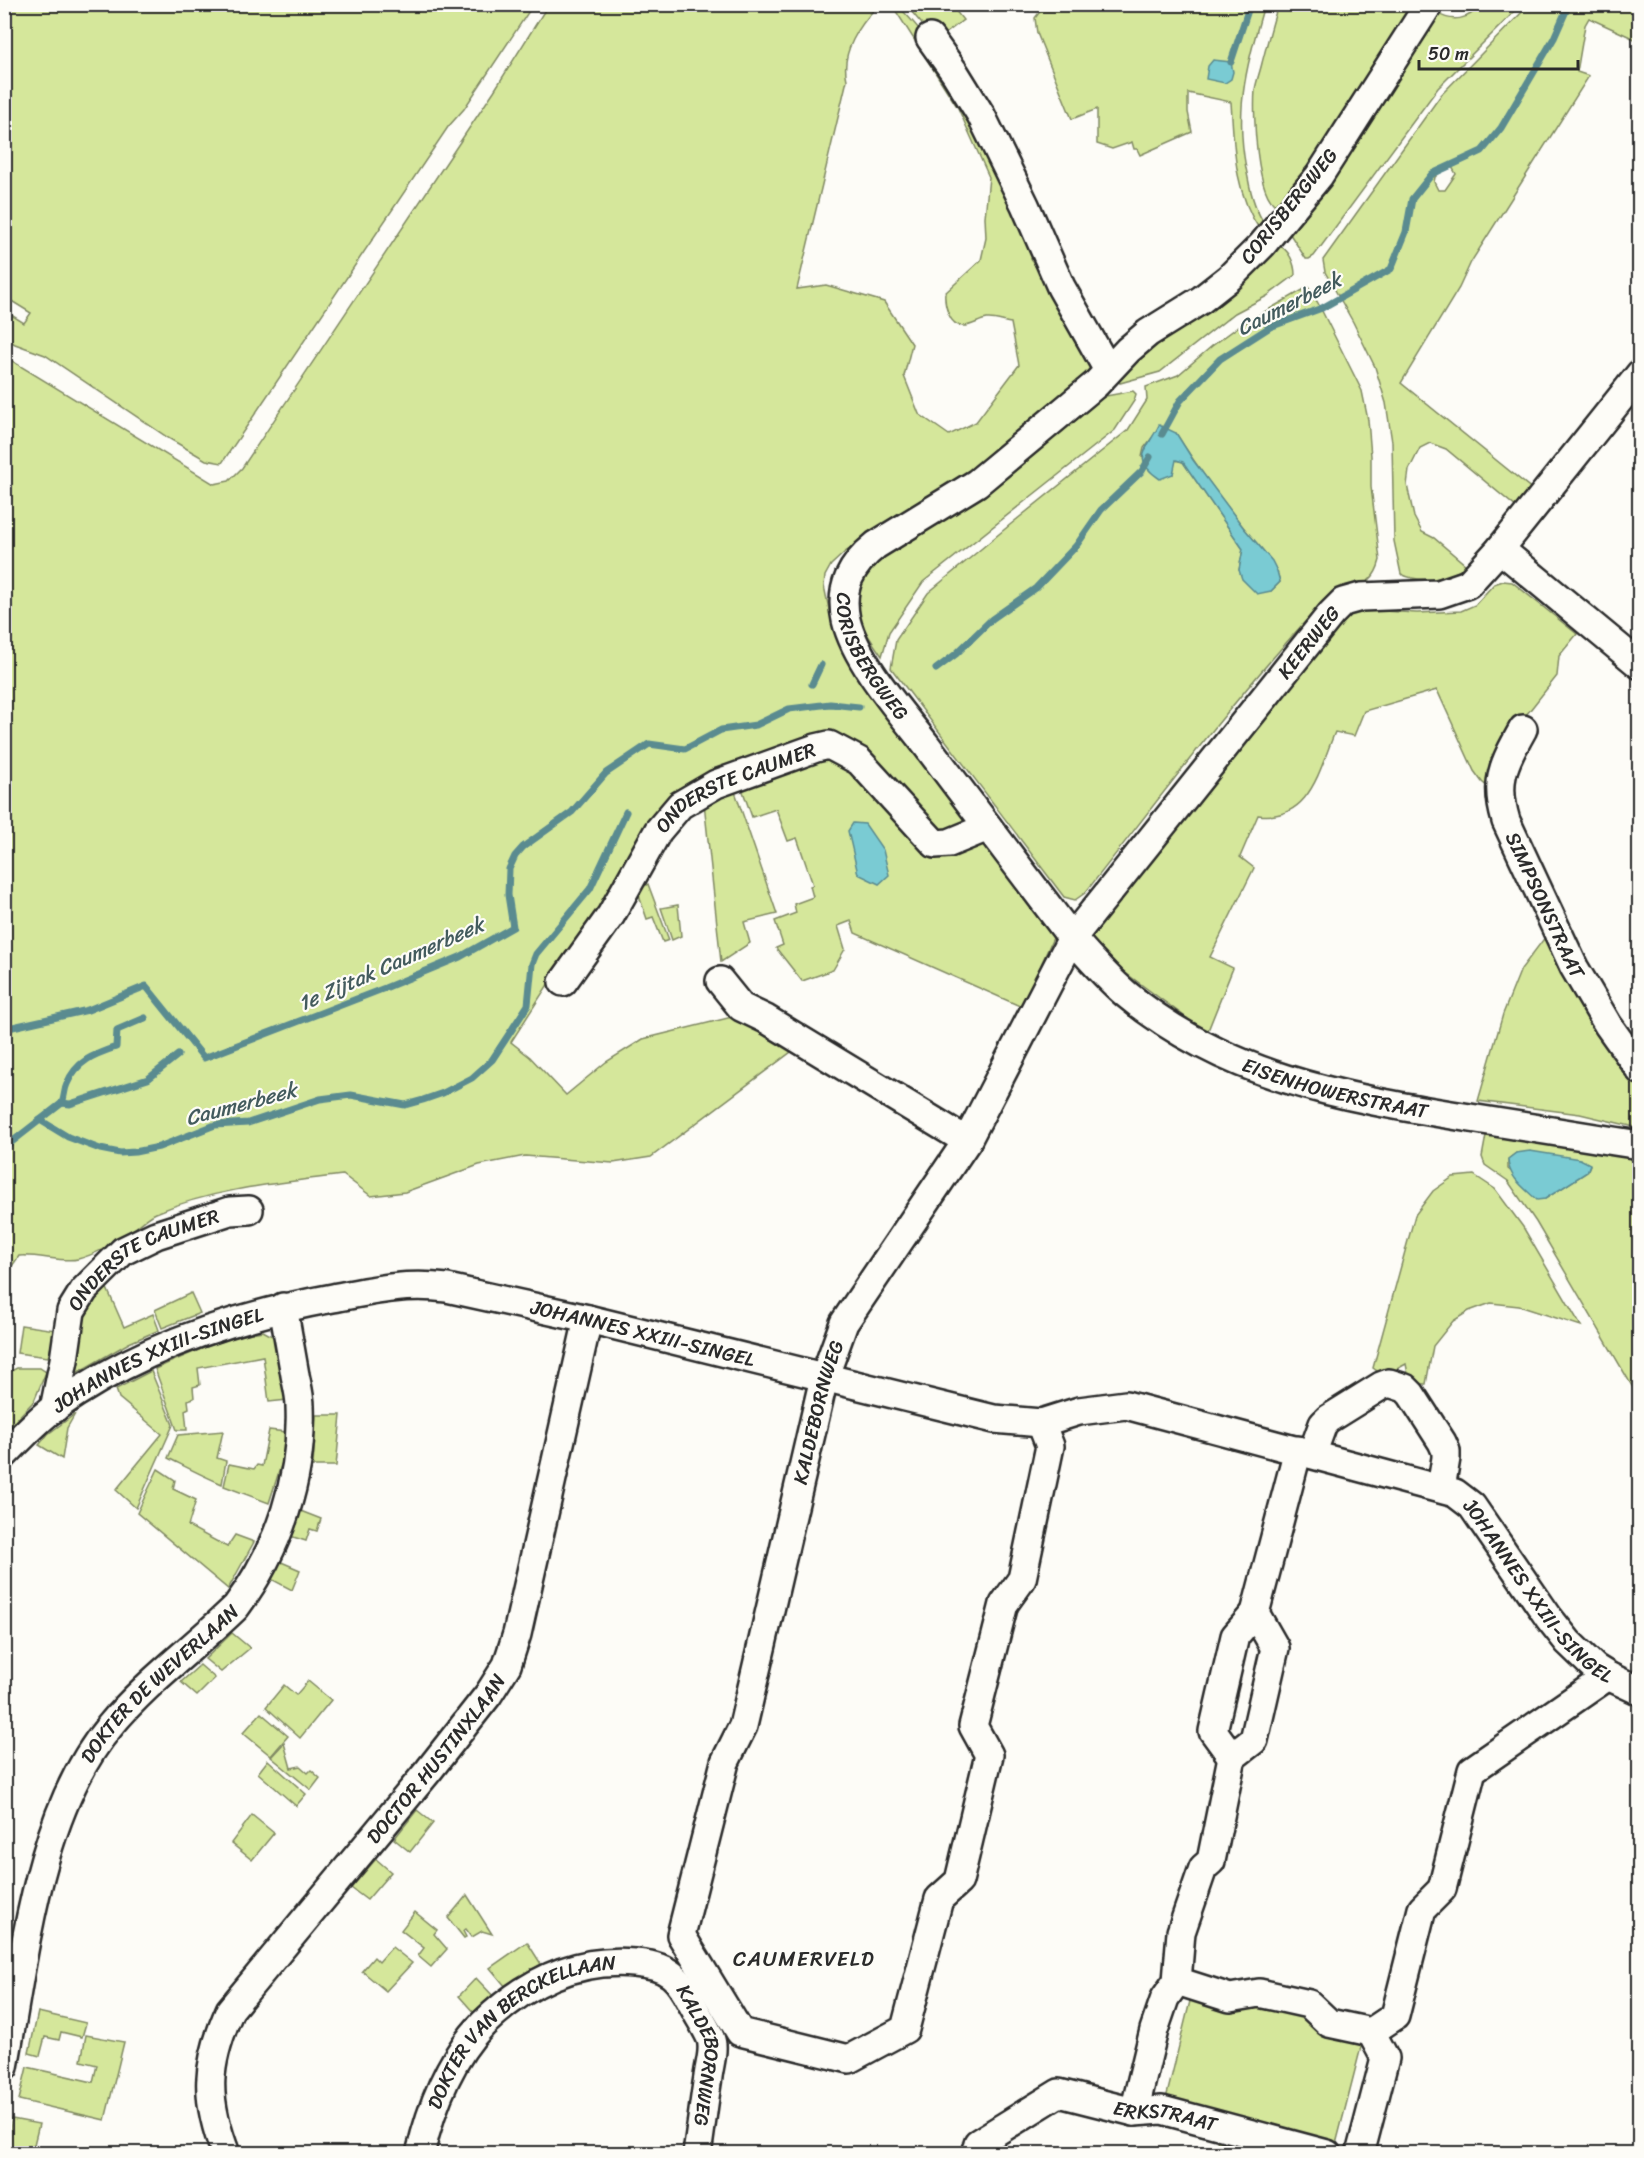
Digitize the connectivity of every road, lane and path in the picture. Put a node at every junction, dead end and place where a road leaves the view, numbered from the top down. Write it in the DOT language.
graph roads {
  1 [pos="1429,4"];
  2 [pos="930,38"];
  3 [pos="1108,370"];
  4 [pos="1640,374"];
  5 [pos="1500,549"];
  6 [pos="1640,665"];
  7 [pos="1523,729"];
  8 [pos="988,827"];
  9 [pos="1072,938"];
  10 [pos="720,981"];
  11 [pos="562,982"];
  12 [pos="1640,1070"];
  13 [pos="967,1141"];
  14 [pos="1640,1145"];
  15 [pos="249,1210"];
  16 [pos="283,1307"];
  17 [pos="588,1319"];
  18 [pos="824,1378"];
  19 [pos="54,1409"];
  20 [pos="1041,1422"];
  21 [pos="1305,1452"];
  22 [pos="4,1455"];
  23 [pos="1441,1488"];
  24 [pos="1255,1613"];
  25 [pos="1608,1677"];
  26 [pos="1640,1691"];
  27 [pos="1232,1757"];
  28 [pos="662,1968"];
  29 [pos="1177,1981"];
  30 [pos="1371,2032"];
  31 [pos="4,2067"];
  32 [pos="1134,2112"];
  33 [pos="1247,2143"];
  34 [pos="226,2154"];
  35 [pos="420,2154"];
  36 [pos="697,2154"];
  37 [pos="975,2154"];
  38 [pos="1327,2154"];
  39 [pos="1360,2154"];
  1 -- 3 [label="street, CORISBERGWEG"];
  2 -- 3 [label="street"];
  3 -- 8 [label="street, CORISBERGWEG"];
  4 -- 5 [label="street, KEERWEG"];
  5 -- 6 [label="street"];
  5 -- 9 [label="street, KEERWEG"];
  7 -- 12 [label="street, SIMPSONSTRAAT"];
  8 -- 9 [label="street, CORISBERGWEG"];
  8 -- 11 [label="street, ONDERSTE CAUMER"];
  9 -- 13 [label="street, KALDEBORNWEG"];
  9 -- 14 [label="street, EISENHOWERSTRAAT"];
  10 -- 13 [label="street"];
  13 -- 18 [label="street, KALDEBORNWEG"];
  15 -- 19 [label="street, ONDERSTE CAUMER"];
  16 -- 17 [label="street, JOHANNES XXIII-SINGEL"];
  16 -- 19 [label="street, JOHANNES XXIII-SINGEL"];
  16 -- 31 [label="street, DOKTER DE WEVERLAAN"];
  17 -- 18 [label="street, JOHANNES XXIII-SINGEL"];
  17 -- 34 [label="street, DOCTOR HUSTINXLAAN"];
  18 -- 20 [label="street, JOHANNES XXIII-SINGEL"];
  18 -- 20 [label="street, KALDEBORNWEG"];
  19 -- 22 [label="street, JOHANNES XXIII-SINGEL"];
  20 -- 21 [label="street, JOHANNES XXIII-SINGEL"];
  21 -- 23 [label="street, JOHANNES XXIII-SINGEL"];
  21 -- 23 [label="street, JOHANNES XXIII-SINGEL"];
  21 -- 24 [label="street"];
  23 -- 25 [label="street, JOHANNES XXIII-SINGEL"];
  24 -- 27 [label="street"];
  24 -- 27 [label="street"];
  25 -- 26 [label="street, JOHANNES XXIII-SINGEL"];
  25 -- 30 [label="street"];
  27 -- 29 [label="street"];
  28 -- 35 [label="street, DOKTER VAN BERCKELLAAN"];
  28 -- 36 [label="street, KALDEBORNWEG"];
  29 -- 30 [label="street"];
  29 -- 32 [label="street"];
  30 -- 39 [label="street"];
  32 -- 33 [label="street, ERKSTRAAT"];
  32 -- 37 [label="street, ERKSTRAAT"];
  33 -- 38 [label="street, ERKSTRAAT"];
}
